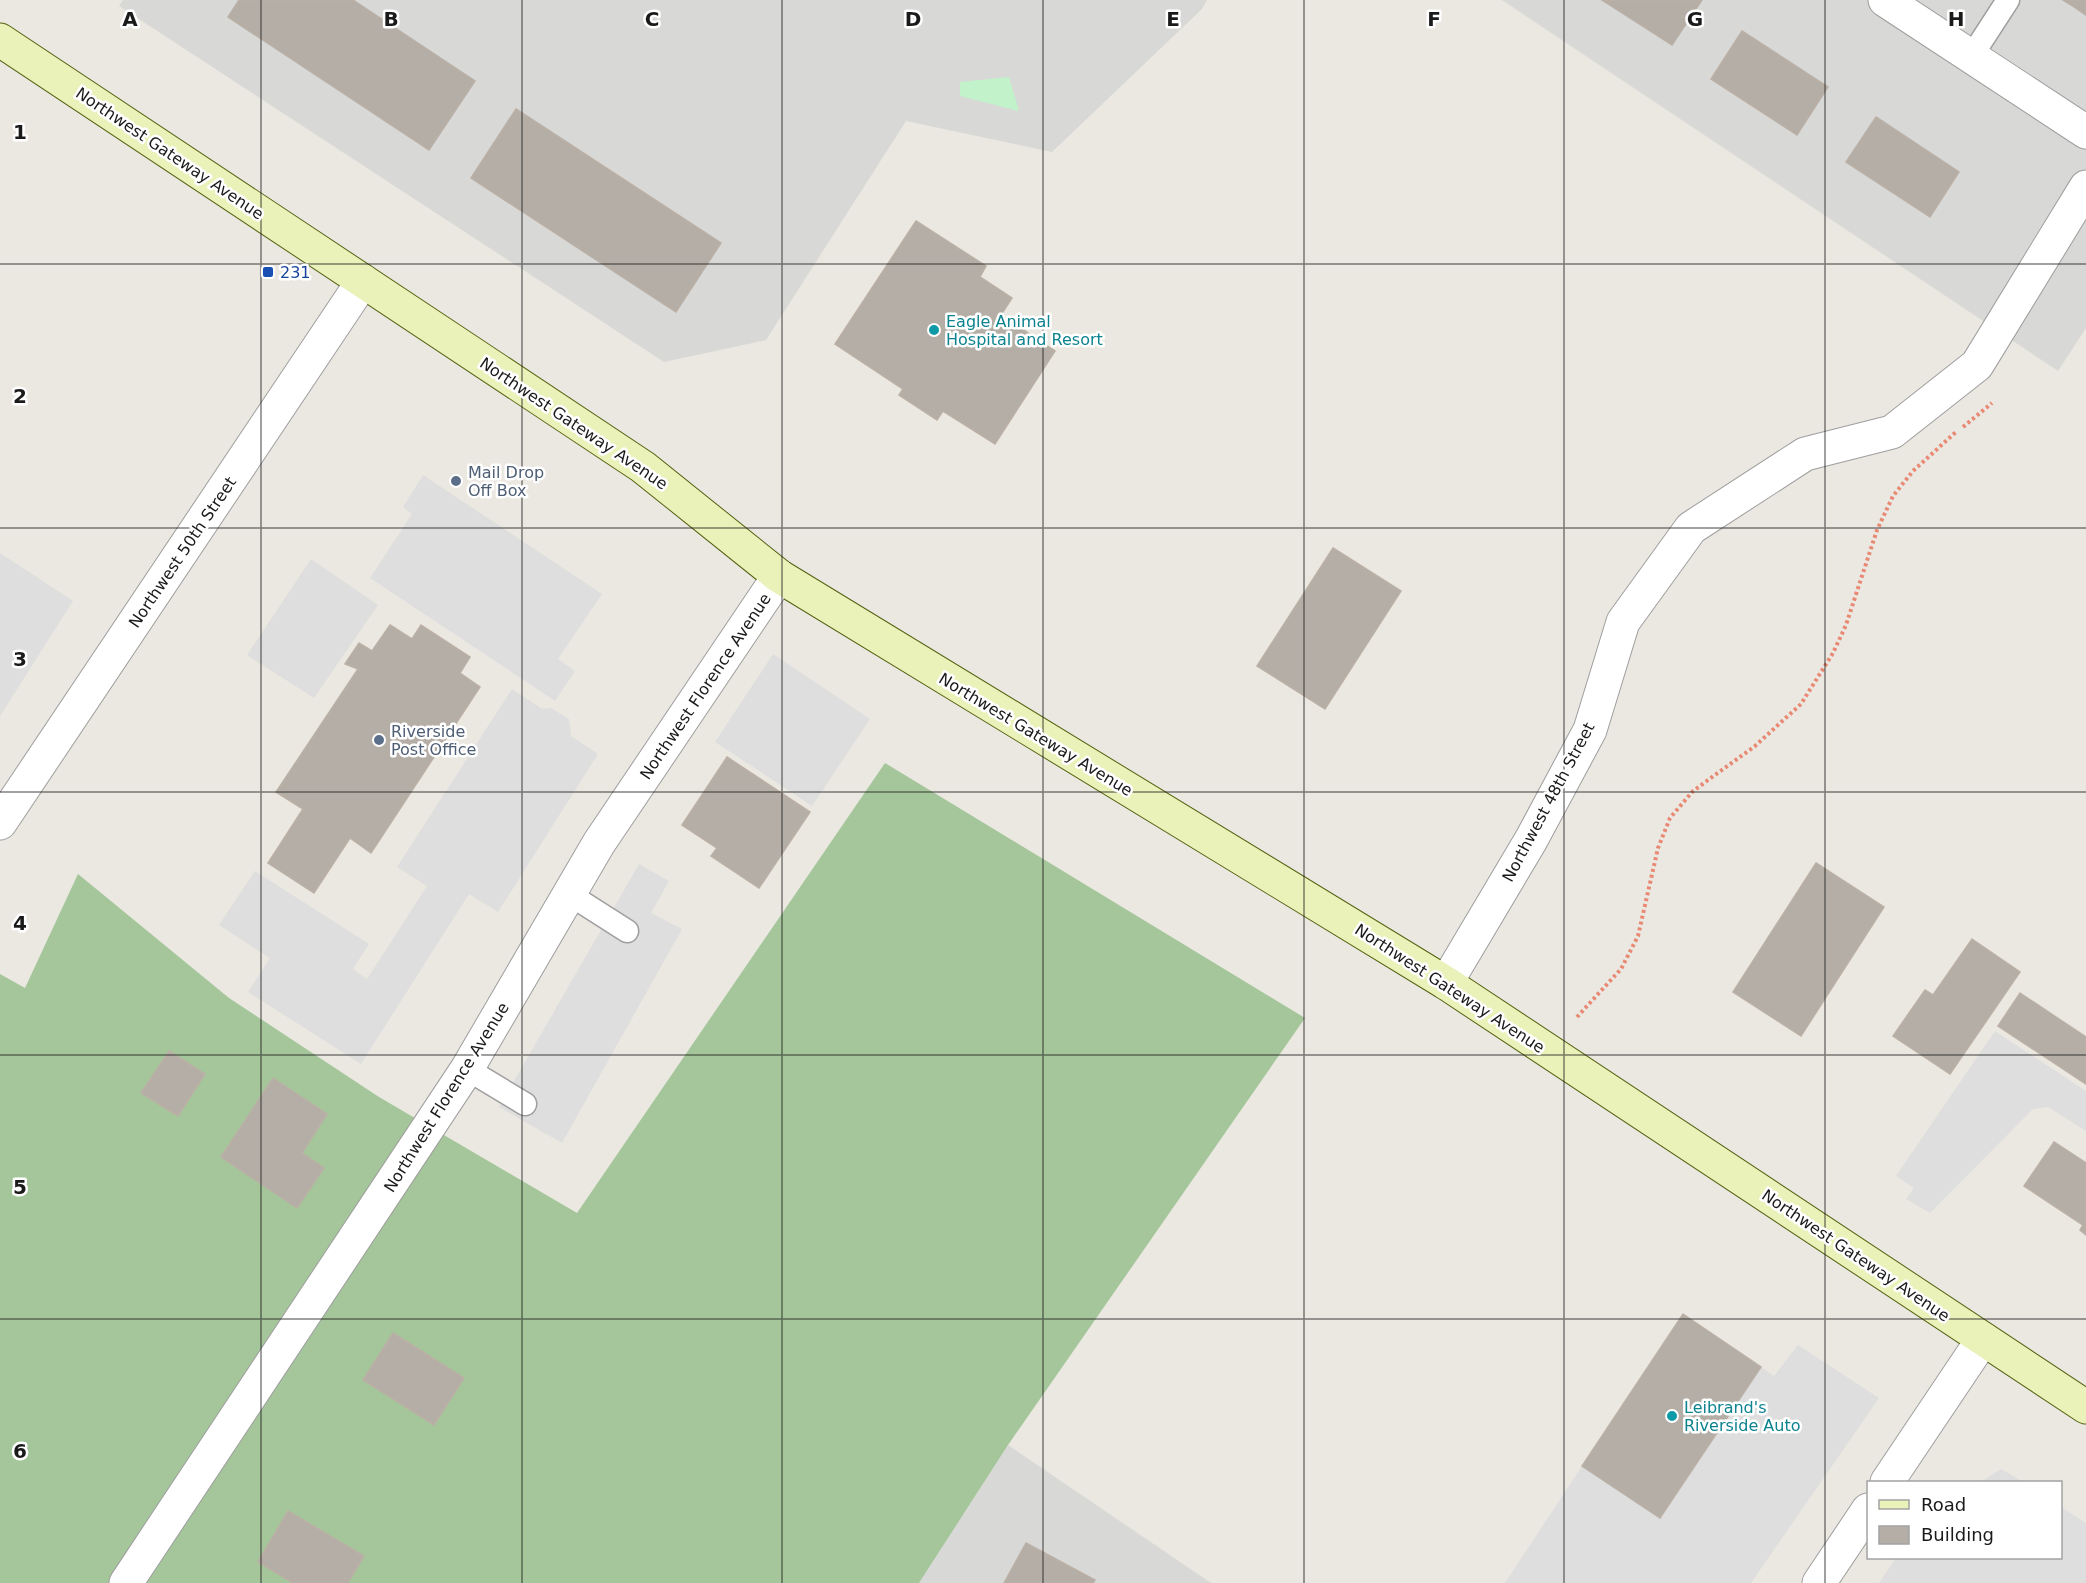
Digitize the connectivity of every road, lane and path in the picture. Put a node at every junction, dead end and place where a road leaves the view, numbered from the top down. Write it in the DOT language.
graph roads {
  1 [pos="1885,0"];
  2 [pos="2008,0"];
  3 [pos="0,40"];
  4 [pos="1971,57"];
  5 [pos="2086,132"];
  6 [pos="2086,187"];
  7 [pos="363,281"];
  8 [pos="2001,395"];
  9 [pos="779,576"];
  10 [pos="0,823"];
  11 [pos="569,894"];
  12 [pos="627,931"];
  13 [pos="1446,983"];
  14 [pos="1576,1017"];
  15 [pos="467,1069"];
  16 [pos="525,1104"];
  17 [pos="1983,1339"];
  18 [pos="2086,1407"];
  19 [pos="1888,1481"];
  20 [pos="1867,1513"];
  21 [pos="126,1583"];
  22 [pos="1819,1583"];
  1 -- 4 [label="street"];
  2 -- 4 [label="lane"];
  3 -- 7 [label="main road, Northwest Gateway Avenue"];
  4 -- 5 [label="street"];
  6 -- 13 [label="street, Northwest 48th Street"];
  7 -- 9 [label="main road, Northwest Gateway Avenue"];
  7 -- 10 [label="street, Northwest 50th Street"];
  8 -- 14 [label="path"];
  9 -- 11 [label="street, Northwest Florence Avenue"];
  9 -- 13 [label="main road, Northwest Gateway Avenue"];
  11 -- 12 [label="lane"];
  11 -- 15 [label="street, Northwest Florence Avenue"];
  13 -- 17 [label="main road, Northwest Gateway Avenue"];
  15 -- 16 [label="lane"];
  15 -- 21 [label="street, Northwest Florence Avenue"];
  17 -- 18 [label="main road, Northwest Gateway Avenue"];
  17 -- 19 [label="street"];
  20 -- 22 [label="street"];
}
